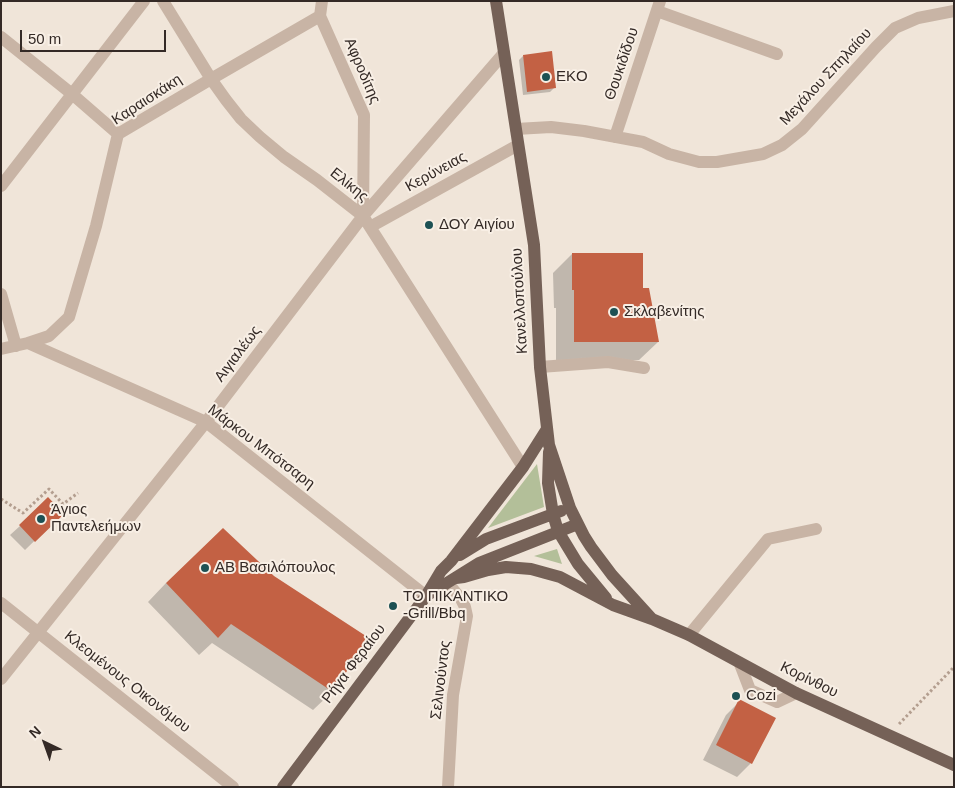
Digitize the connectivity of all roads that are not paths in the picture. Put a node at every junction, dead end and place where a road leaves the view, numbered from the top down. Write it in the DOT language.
graph roads {
  1 [pos="144,1"];
  2 [pos="163,1"];
  3 [pos="322,1"];
  4 [pos="496,1"];
  5 [pos="659,6"];
  6 [pos="954,10"];
  7 [pos="320,16"];
  8 [pos="1,36"];
  9 [pos="504,53"];
  10 [pos="777,54"];
  11 [pos="211,79"];
  12 [pos="72,94"];
  13 [pos="516,129"];
  14 [pos="118,134"];
  15 [pos="615,137"];
  16 [pos="518,145"];
  17 [pos="1,186"];
  18 [pos="366,222"];
  19 [pos="1,294"];
  20 [pos="22,344"];
  21 [pos="1,349"];
  22 [pos="540,367"];
  23 [pos="644,368"];
  24 [pos="206,422"];
  25 [pos="547,429"];
  26 [pos="549,445"];
  27 [pos="523,467"];
  28 [pos="570,508"];
  29 [pos="553,514"];
  30 [pos="578,524"];
  31 [pos="816,529"];
  32 [pos="558,531"];
  33 [pos="451,561"];
  34 [pos="452,580"];
  35 [pos="426,596"];
  36 [pos="1,603"];
  37 [pos="613,605"];
  38 [pos="652,619"];
  39 [pos="38,633"];
  40 [pos="689,636"];
  41 [pos="740,664"];
  42 [pos="1,679"];
  43 [pos="796,693"];
  44 [pos="954,765"];
  45 [pos="233,787"];
  46 [pos="282,787"];
  47 [pos="448,787"];
  1 -- 12 [label="street"];
  2 -- 11 [label="street, Ελίκης"];
  3 -- 7 [label="street"];
  4 -- 9 [label="main road, Κανελλοπούλου"];
  5 -- 10 [label="street"];
  5 -- 15 [label="street, Θουκιδίδου"];
  6 -- 15 [label="street, Μεγάλου Σπηλαίου"];
  7 -- 11 [label="street, Καραισκάκη"];
  7 -- 18 [label="street, Αφροδίτης"];
  8 -- 12 [label="street"];
  9 -- 13 [label="main road, Κανελλοπούλου"];
  9 -- 18 [label="street, Αιγιαλέως"];
  11 -- 14 [label="street, Καραισκάκη"];
  11 -- 18 [label="street, Ελίκης"];
  12 -- 14 [label="street"];
  12 -- 17 [label="street"];
  13 -- 15 [label="street, Μεγάλου Σπηλαίου"];
  13 -- 16 [label="main road, Κανελλοπούλου"];
  14 -- 20 [label="street, Καραισκάκη"];
  16 -- 18 [label="street, Κερύνειας"];
  16 -- 22 [label="main road, Κανελλοπούλου"];
  18 -- 24 [label="street, Αιγιαλέως"];
  18 -- 27 [label="street, Ελίκης"];
  19 -- 20 [label="street"];
  20 -- 21 [label="street"];
  20 -- 24 [label="street, Μάρκου Μπότσαρη"];
  22 -- 23 [label="street"];
  22 -- 25 [label="main road, Κανελλοπούλου"];
  24 -- 35 [label="street, Μάρκου Μπότσαρη"];
  24 -- 39 [label="street, Αιγιαλέως"];
  25 -- 26 [label="main road, Κανελλοπούλου"];
  25 -- 27 [label="main road, Ρήγα Φεραίου"];
  26 -- 28 [label="main road, Κανελλοπούλου"];
  26 -- 29 [label="main road"];
  27 -- 33 [label="main road, Ρήγα Φεραίου"];
  28 -- 29 [label="main road"];
  28 -- 30 [label="main road, Κορίνθου"];
  29 -- 32 [label="main road"];
  29 -- 33 [label="main road"];
  30 -- 32 [label="main road"];
  30 -- 38 [label="main road, Κορίνθου"];
  31 -- 40 [label="street"];
  32 -- 34 [label="main road"];
  32 -- 37 [label="main road"];
  33 -- 35 [label="main road, Ρήγα Φεραίου"];
  34 -- 35 [label="main road"];
  34 -- 37 [label="main road, Κορίνθου"];
  34 -- 47 [label="street, Σελινούντος"];
  35 -- 46 [label="main road, Ρήγα Φεραίου"];
  36 -- 39 [label="street, Κλεομένους Οικονόμου"];
  37 -- 38 [label="main road, Κορίνθου"];
  38 -- 40 [label="main road, Κορίνθου"];
  39 -- 42 [label="street, Αιγιαλέως"];
  39 -- 45 [label="street, Κλεομένους Οικονόμου"];
  40 -- 41 [label="main road, Κορίνθου"];
  41 -- 43 [label="main road, Κορίνθου"];
  41 -- 43 [label="street"];
  43 -- 44 [label="main road, Κορίνθου"];
}
